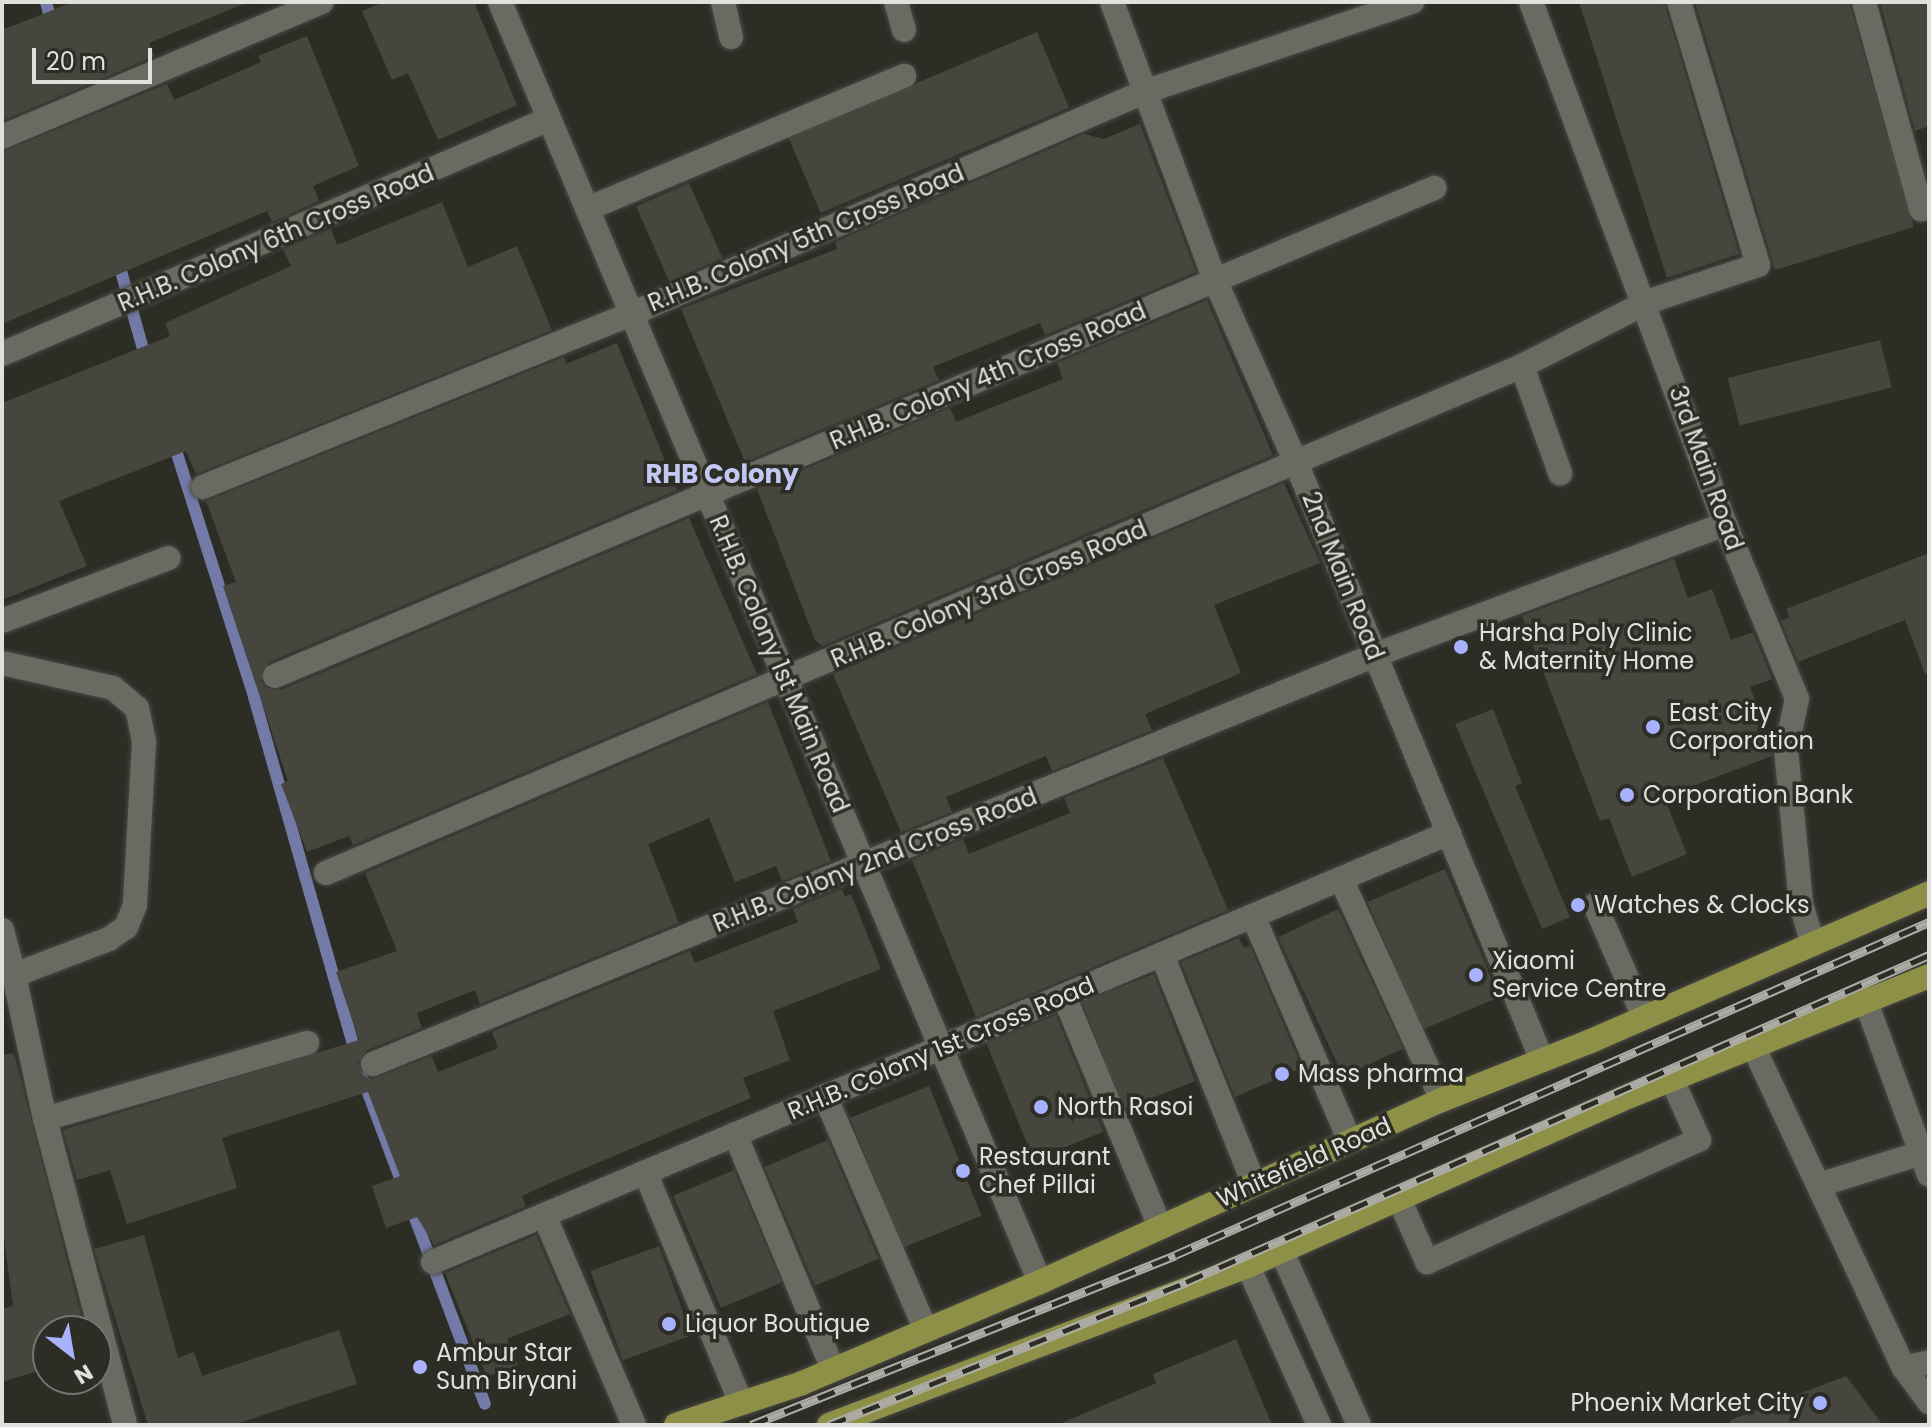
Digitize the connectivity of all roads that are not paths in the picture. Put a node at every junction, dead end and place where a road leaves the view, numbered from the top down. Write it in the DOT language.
graph roads {
  1 [pos="322,2"];
  2 [pos="500,2"];
  3 [pos="723,2"];
  4 [pos="896,2"];
  5 [pos="1112,2"];
  6 [pos="1412,2"];
  7 [pos="1531,2"];
  8 [pos="1679,2"];
  9 [pos="1864,2"];
  10 [pos="904,30"];
  11 [pos="731,37"];
  12 [pos="904,76"];
  13 [pos="1144,92"];
  14 [pos="549,119"];
  15 [pos="2,137"];
  16 [pos="1434,188"];
  17 [pos="587,209"];
  18 [pos="1921,209"];
  19 [pos="1215,280"];
  20 [pos="1647,302"];
  21 [pos="631,314"];
  22 [pos="2,354"];
  23 [pos="1522,366"];
  24 [pos="1297,465"];
  25 [pos="1560,473"];
  26 [pos="203,487"];
  27 [pos="708,494"];
  28 [pos="1725,524"];
  29 [pos="169,558"];
  30 [pos="2,621"];
  31 [pos="1375,655"];
  32 [pos="2,663"];
  33 [pos="275,676"];
  34 [pos="786,680"];
  35 [pos="1449,833"];
  36 [pos="864,864"];
  37 [pos="326,873"];
  38 [pos="1341,879"];
  39 [pos="1929,893"];
  40 [pos="1595,905"];
  41 [pos="1253,916"];
  42 [pos="2,930"];
  43 [pos="1813,944"];
  44 [pos="1162,955"];
  45 [pos="14,975"];
  46 [pos="1929,976"];
  47 [pos="1064,996"];
  48 [pos="1865,999"];
  49 [pos="1644,1017"];
  50 [pos="307,1043"];
  51 [pos="1753,1046"];
  52 [pos="941,1047"];
  53 [pos="1542,1060"];
  54 [pos="373,1064"];
  55 [pos="1672,1080"];
  56 [pos="825,1096"];
  57 [pos="1442,1100"];
  58 [pos="45,1119"];
  59 [pos="735,1134"];
  60 [pos="1350,1141"];
  61 [pos="1925,1164"];
  62 [pos="645,1172"];
  63 [pos="1254,1184"];
  64 [pos="1819,1185"];
  65 [pos="1400,1201"];
  66 [pos="544,1215"];
  67 [pos="1160,1227"];
  68 [pos="1282,1252"];
  69 [pos="433,1262"];
  70 [pos="1248,1266"];
  71 [pos="1040,1282"];
  72 [pos="926,1330"];
  73 [pos="1929,1362"];
  74 [pos="1904,1368"];
  75 [pos="833,1369"];
  76 [pos="1929,1402"];
  77 [pos="741,1403"];
  78 [pos="125,1425"];
  79 [pos="634,1425"];
  80 [pos="676,1425"];
  81 [pos="829,1425"];
  82 [pos="1319,1425"];
  83 [pos="1359,1425"];
  1 -- 15 [label="street"];
  2 -- 14 [label="street, R.H.B. Colony 1st Main Road"];
  3 -- 11 [label="street"];
  4 -- 10 [label="street"];
  5 -- 13 [label="street, 2nd Main Road"];
  6 -- 13 [label="street, R.H.B. Colony 5th Cross Road"];
  7 -- 20 [label="street, 3rd Main Road"];
  8 -- 20 [label="street, R.H.B. Colony 3rd Cross Road"];
  9 -- 18 [label="street"];
  12 -- 17 [label="street"];
  13 -- 19 [label="street, 2nd Main Road"];
  13 -- 21 [label="street, R.H.B. Colony 5th Cross Road"];
  14 -- 17 [label="street, R.H.B. Colony 1st Main Road"];
  14 -- 22 [label="street, R.H.B. Colony 6th Cross Road"];
  16 -- 19 [label="street, R.H.B. Colony 4th Cross Road"];
  17 -- 21 [label="street, R.H.B. Colony 1st Main Road"];
  19 -- 24 [label="street, 2nd Main Road"];
  19 -- 27 [label="street, R.H.B. Colony 4th Cross Road"];
  20 -- 23 [label="street, R.H.B. Colony 3rd Cross Road"];
  20 -- 28 [label="street, 3rd Main Road"];
  21 -- 26 [label="street, R.H.B. Colony 5th Cross Road"];
  21 -- 27 [label="street, R.H.B. Colony 1st Main Road"];
  23 -- 24 [label="street, R.H.B. Colony 3rd Cross Road"];
  23 -- 25 [label="street"];
  24 -- 31 [label="street, 2nd Main Road"];
  24 -- 34 [label="street, R.H.B. Colony 3rd Cross Road"];
  27 -- 33 [label="street, R.H.B. Colony 4th Cross Road"];
  27 -- 34 [label="street, R.H.B. Colony 1st Main Road"];
  28 -- 31 [label="street, R.H.B. Colony 2nd Cross Road"];
  28 -- 43 [label="street, 3rd Main Road"];
  29 -- 30 [label="street"];
  31 -- 35 [label="street, 2nd Main Road"];
  31 -- 36 [label="street, R.H.B. Colony 2nd Cross Road"];
  32 -- 45 [label="street"];
  34 -- 36 [label="street, R.H.B. Colony 1st Main Road"];
  34 -- 37 [label="street, R.H.B. Colony 3rd Cross Road"];
  35 -- 38 [label="street, R.H.B. Colony 1st Cross Road"];
  35 -- 53 [label="street, 2nd Main Road"];
  36 -- 52 [label="street, R.H.B. Colony 1st Main Road"];
  36 -- 54 [label="street, R.H.B. Colony 2nd Cross Road"];
  38 -- 41 [label="street, R.H.B. Colony 1st Cross Road"];
  38 -- 57 [label="street"];
  39 -- 43 [label="main road, Whitefield Road"];
  40 -- 49 [label="street"];
  41 -- 44 [label="street, R.H.B. Colony 1st Cross Road"];
  41 -- 60 [label="street"];
  42 -- 45 [label="street"];
  43 -- 49 [label="main road, Whitefield Road"];
  44 -- 47 [label="street, R.H.B. Colony 1st Cross Road"];
  44 -- 63 [label="street"];
  45 -- 58 [label="street"];
  46 -- 48 [label="main road"];
  47 -- 52 [label="street, R.H.B. Colony 1st Cross Road"];
  47 -- 67 [label="street"];
  48 -- 51 [label="main road"];
  48 -- 61 [label="street"];
  49 -- 53 [label="main road, Whitefield Road"];
  50 -- 58 [label="street"];
  51 -- 55 [label="main road"];
  51 -- 64 [label="street"];
  52 -- 56 [label="street, R.H.B. Colony 1st Cross Road"];
  52 -- 71 [label="street, R.H.B. Colony 1st Main Road"];
  53 -- 57 [label="main road, Whitefield Road"];
  55 -- 65 [label="main road"];
  55 -- 65 [label="street"];
  56 -- 59 [label="street, R.H.B. Colony 1st Cross Road"];
  56 -- 72 [label="street"];
  57 -- 60 [label="main road, Whitefield Road"];
  58 -- 78 [label="street"];
  59 -- 62 [label="street, R.H.B. Colony 1st Cross Road"];
  59 -- 75 [label="street"];
  60 -- 63 [label="main road, Whitefield Road"];
  61 -- 64 [label="street"];
  62 -- 66 [label="street, R.H.B. Colony 1st Cross Road"];
  62 -- 77 [label="street"];
  63 -- 67 [label="main road, Whitefield Road"];
  64 -- 74 [label="street"];
  65 -- 68 [label="main road"];
  66 -- 69 [label="street, R.H.B. Colony 1st Cross Road"];
  66 -- 79 [label="street"];
  67 -- 71 [label="main road, Whitefield Road"];
  68 -- 70 [label="main road"];
  68 -- 83 [label="street"];
  70 -- 81 [label="main road"];
  70 -- 82 [label="street"];
  71 -- 72 [label="main road, Whitefield Road"];
  72 -- 75 [label="main road, Whitefield Road"];
  73 -- 74 [label="street"];
  74 -- 76 [label="street"];
  75 -- 77 [label="main road, Whitefield Road"];
  77 -- 80 [label="main road, Whitefield Road"];
}
